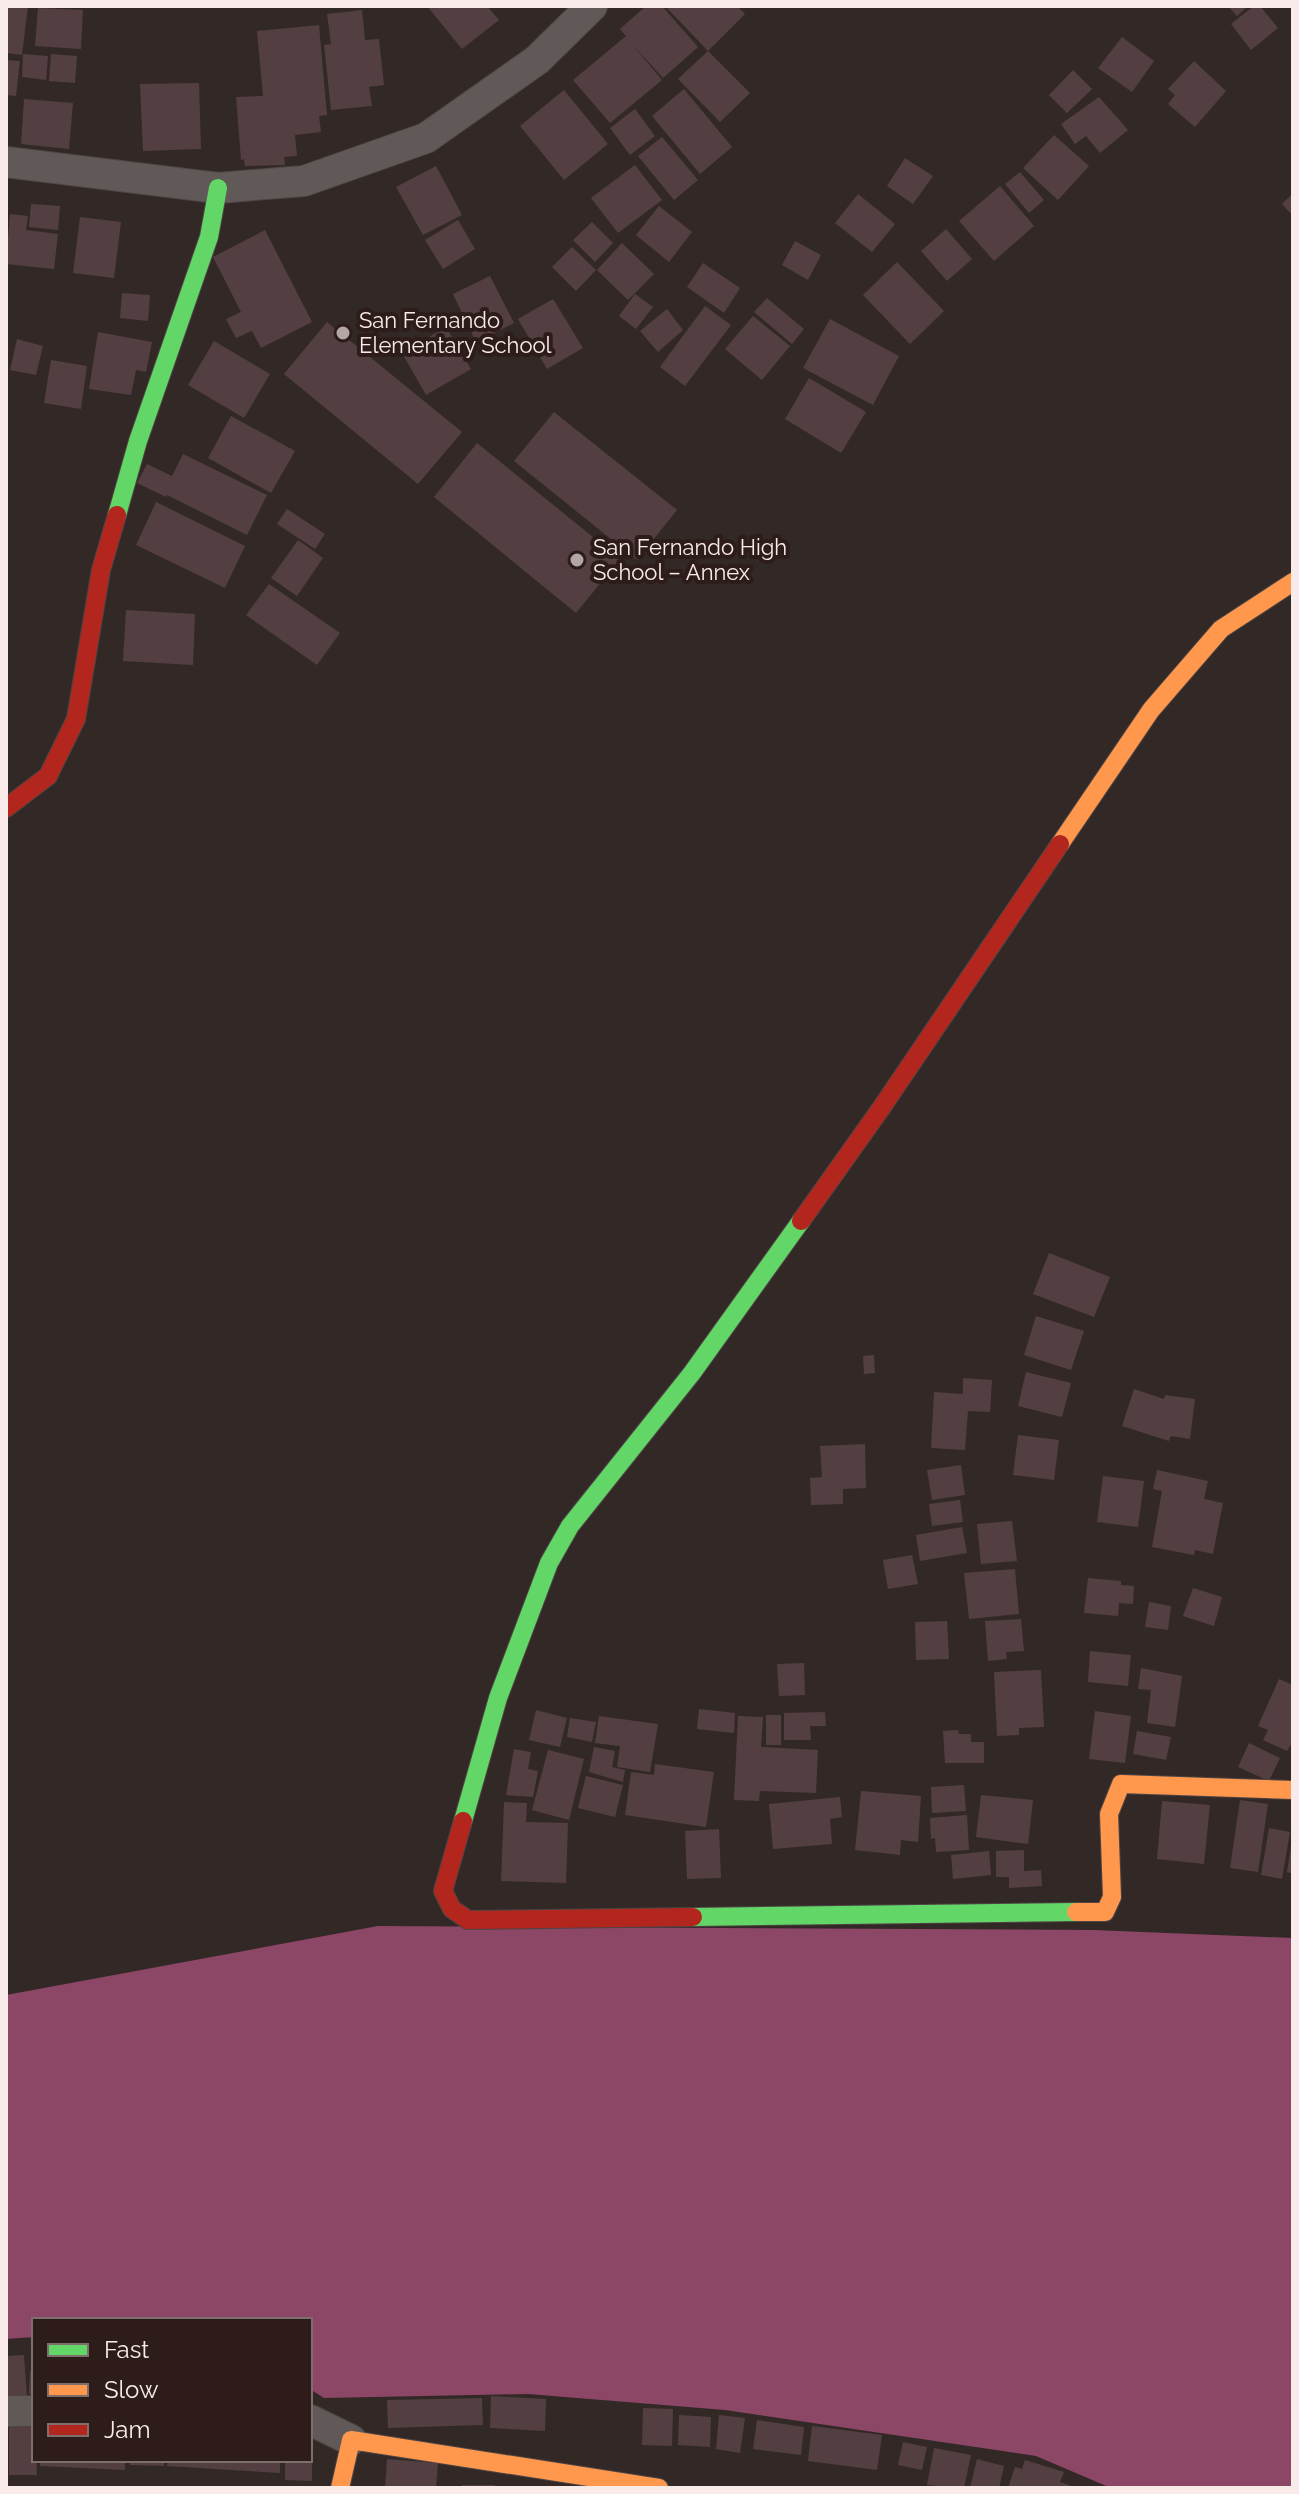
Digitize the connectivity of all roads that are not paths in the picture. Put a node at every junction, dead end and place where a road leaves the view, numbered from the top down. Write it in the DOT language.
graph roads {
  1 [pos="592,6"];
  2 [pos="6,162"];
  3 [pos="218,188"];
  4 [pos="1293,582"];
  5 [pos="6,808"];
  6 [pos="1293,1790"];
  7 [pos="6,2411"];
  8 [pos="32,2411"];
  9 [pos="312,2421"];
  10 [pos="351,2440"];
  11 [pos="340,2488"];
  12 [pos="659,2488"];
  1 -- 3 [label="street"];
  2 -- 3 [label="street"];
  3 -- 5 [label="street"];
  4 -- 6 [label="street"];
  7 -- 8 [label="street"];
  9 -- 10 [label="street"];
  10 -- 11 [label="street"];
  10 -- 12 [label="street"];
}
